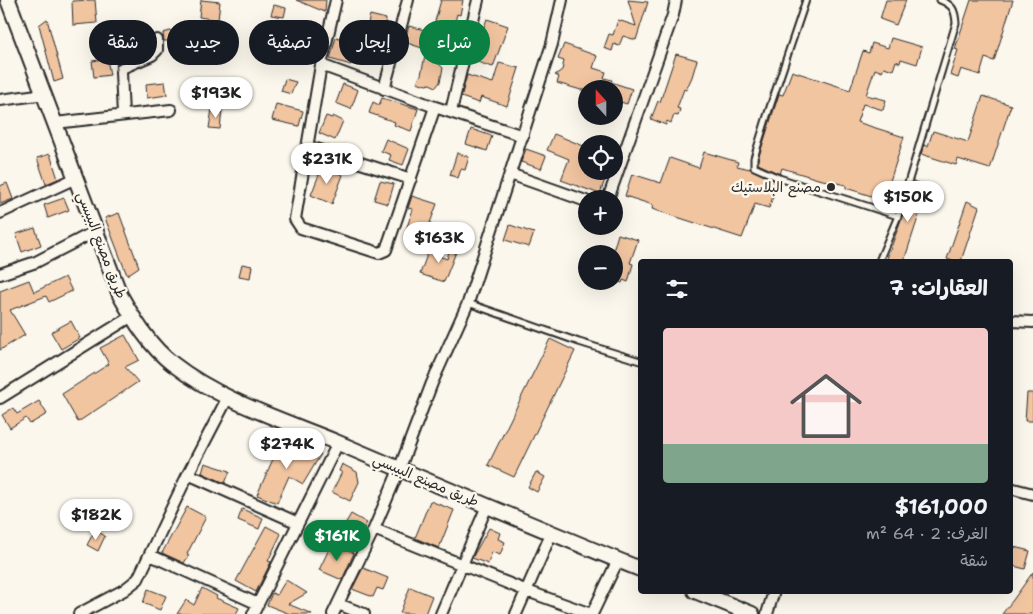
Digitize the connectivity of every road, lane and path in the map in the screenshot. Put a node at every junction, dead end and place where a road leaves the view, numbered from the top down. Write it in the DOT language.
graph roads {
  1 [pos="8,0"];
  2 [pos="336,0"];
  3 [pos="408,0"];
  4 [pos="478,0"];
  5 [pos="562,0"];
  6 [pos="676,0"];
  7 [pos="806,0"];
  8 [pos="940,0"];
  9 [pos="329,30"];
  10 [pos="129,65"];
  11 [pos="321,65"];
  12 [pos="384,89"];
  13 [pos="45,94"];
  14 [pos="0,100"];
  15 [pos="435,107"];
  16 [pos="172,110"];
  17 [pos="451,111"];
  18 [pos="123,115"];
  19 [pos="55,123"];
  20 [pos="523,136"];
  21 [pos="308,146"];
  22 [pos="510,174"];
  23 [pos="76,178"];
  24 [pos="411,179"];
  25 [pos="611,190"];
  26 [pos="578,198"];
  27 [pos="0,213"];
  28 [pos="898,216"];
  29 [pos="96,231"];
  30 [pos="880,259"];
  31 [pos="0,274"];
  32 [pos="468,303"];
  33 [pos="132,316"];
  34 [pos="1013,321"];
  35 [pos="1033,322"];
  36 [pos="638,360"];
  37 [pos="228,397"];
  38 [pos="0,398"];
  39 [pos="338,443"];
  40 [pos="399,470"];
  41 [pos="188,474"];
  42 [pos="1013,489"];
  43 [pos="1033,494"];
  44 [pos="487,506"];
  45 [pos="298,522"];
  46 [pos="374,529"];
  47 [pos="552,532"];
  48 [pos="150,555"];
  49 [pos="618,560"];
  50 [pos="463,566"];
  51 [pos="638,568"];
  52 [pos="527,591"];
  53 [pos="703,594"];
  54 [pos="773,594"];
  55 [pos="258,604"];
  56 [pos="338,604"];
  57 [pos="79,614"];
  58 [pos="253,614"];
  59 [pos="333,614"];
  60 [pos="364,614"];
  61 [pos="441,614"];
  62 [pos="516,614"];
  63 [pos="592,614"];
  64 [pos="752,614"];
  65 [pos="767,614"];
  1 -- 13 [label="main road, طريق مصنع البيبسي"];
  2 -- 9 [label="street"];
  3 -- 12 [label="street"];
  4 -- 17 [label="street"];
  5 -- 20 [label="street"];
  6 -- 25 [label="street"];
  7 -- 28 [label="lane"];
  8 -- 28 [label="lane"];
  10 -- 18 [label="street"];
  11 -- 12 [label="street"];
  11 -- 21 [label="street"];
  12 -- 15 [label="street"];
  13 -- 14 [label="street"];
  13 -- 19 [label="main road, طريق مصنع البيبسي"];
  15 -- 17 [label="street"];
  15 -- 24 [label="street"];
  16 -- 18 [label="street"];
  17 -- 20 [label="street"];
  18 -- 19 [label="street"];
  19 -- 23 [label="main road, طريق مصنع البيبسي"];
  20 -- 22 [label="street"];
  21 -- 24 [label="street"];
  21 -- 24 [label="street"];
  22 -- 26 [label="street"];
  22 -- 32 [label="street"];
  23 -- 27 [label="street"];
  23 -- 29 [label="main road, طريق مصنع البيبسي"];
  28 -- 30 [label="lane"];
  29 -- 31 [label="street"];
  29 -- 33 [label="main road, طريق مصنع البيبسي"];
  32 -- 36 [label="lane"];
  32 -- 40 [label="street"];
  33 -- 37 [label="main road, طريق مصنع البيبسي"];
  33 -- 38 [label="street"];
  34 -- 35 [label="street"];
  37 -- 39 [label="main road, طريق مصنع البيبسي"];
  37 -- 41 [label="street"];
  39 -- 40 [label="main road, طريق مصنع البيبسي"];
  39 -- 45 [label="street"];
  40 -- 44 [label="main road, طريق مصنع البيبسي"];
  40 -- 46 [label="street"];
  41 -- 45 [label="street"];
  41 -- 48 [label="street"];
  42 -- 43 [label="street"];
  44 -- 47 [label="main road, طريق مصنع البيبسي"];
  44 -- 50 [label="street"];
  45 -- 55 [label="street"];
  46 -- 50 [label="street"];
  46 -- 56 [label="street"];
  47 -- 49 [label="main road, طريق مصنع البيبسي"];
  47 -- 52 [label="street"];
  48 -- 55 [label="street"];
  48 -- 57 [label="street"];
  49 -- 51 [label="main road, طريق مصنع البيبسي"];
  49 -- 63 [label="street"];
  50 -- 52 [label="street"];
  50 -- 61 [label="street"];
  52 -- 62 [label="street"];
  52 -- 63 [label="street"];
  53 -- 64 [label="main road"];
  54 -- 65 [label="street"];
  55 -- 58 [label="street"];
  56 -- 59 [label="street"];
  56 -- 60 [label="street"];
}
